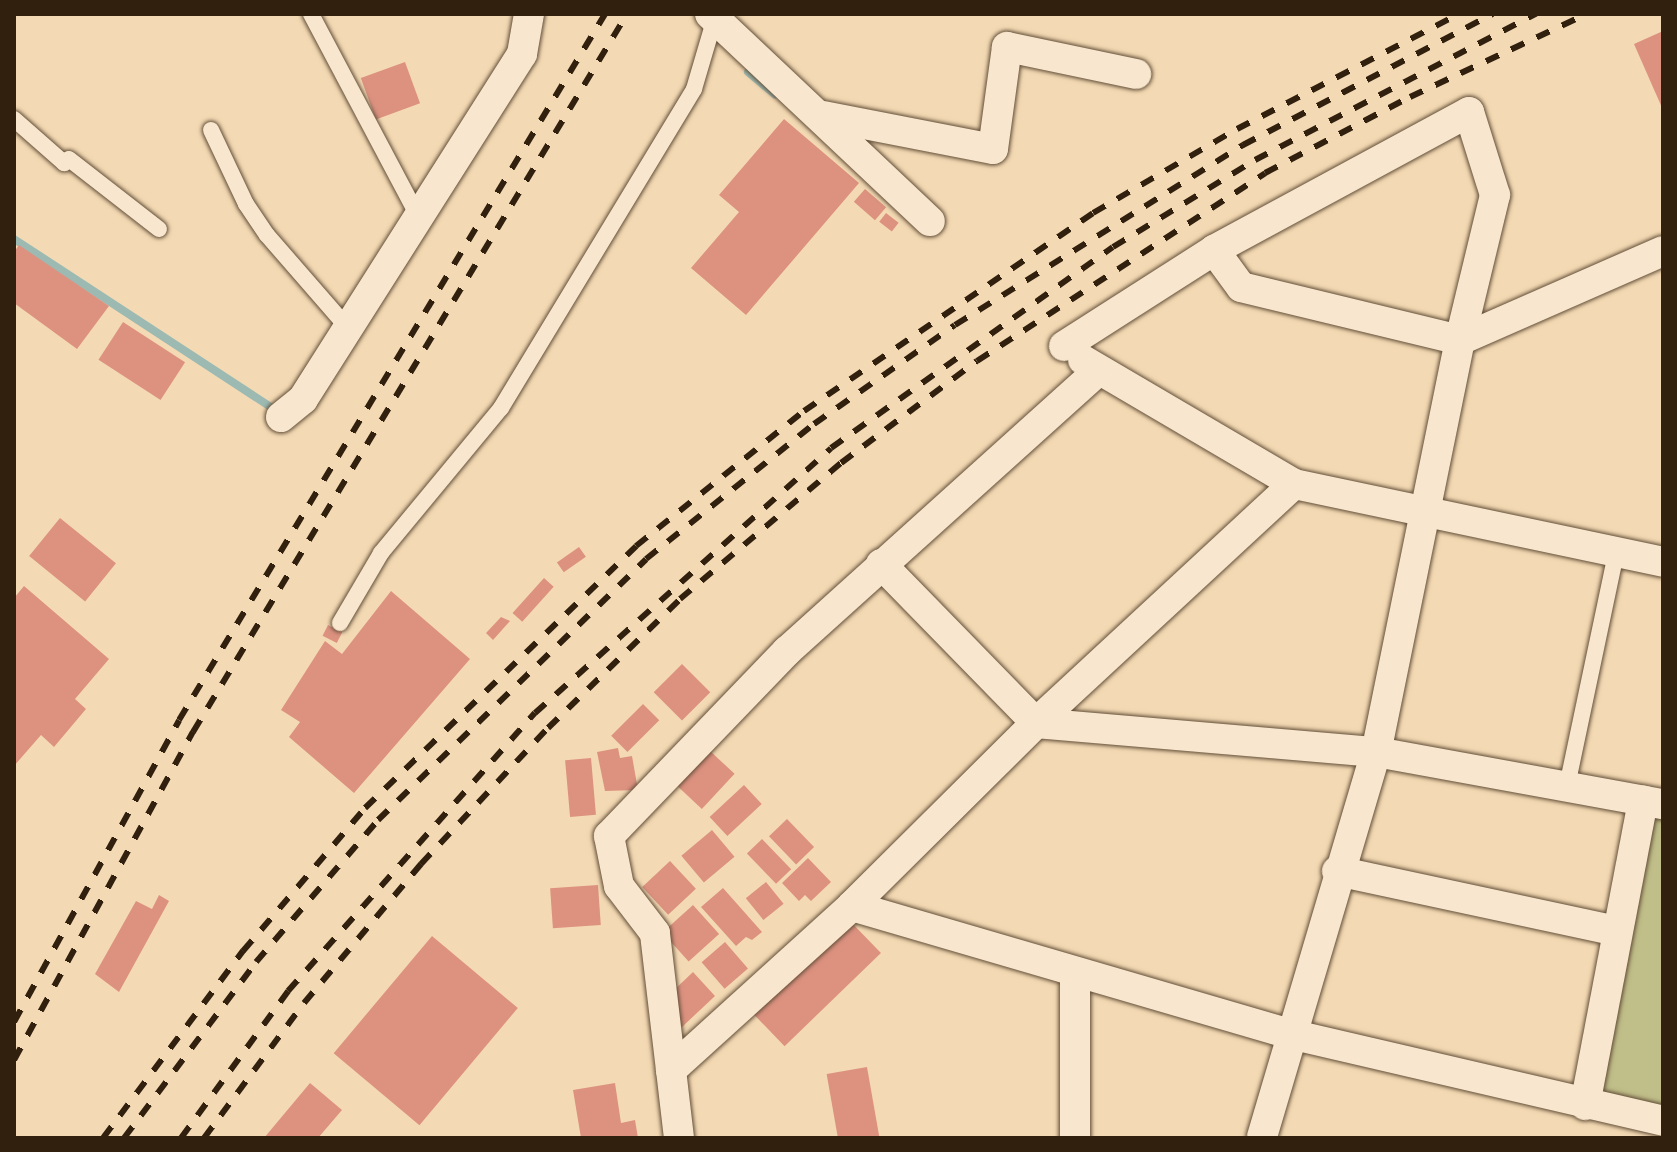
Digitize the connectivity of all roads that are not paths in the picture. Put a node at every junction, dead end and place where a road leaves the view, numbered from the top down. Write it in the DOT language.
graph roads {
  1 [pos="311,14"];
  2 [pos="529,14"];
  3 [pos="712,18"];
  4 [pos="1136,74"];
  5 [pos="823,116"];
  6 [pos="14,119"];
  7 [pos="211,130"];
  8 [pos="417,214"];
  9 [pos="930,221"];
  10 [pos="159,229"];
  11 [pos="1214,250"];
  12 [pos="1663,251"];
  13 [pos="346,326"];
  14 [pos="1460,340"];
  15 [pos="1097,372"];
  16 [pos="281,417"];
  17 [pos="1294,484"];
  18 [pos="1423,511"];
  19 [pos="1617,548"];
  20 [pos="1663,562"];
  21 [pos="881,564"];
  22 [pos="340,623"];
  23 [pos="1036,723"];
  24 [pos="1376,752"];
  25 [pos="1567,786"];
  26 [pos="1653,802"];
  27 [pos="1337,871"];
  28 [pos="852,906"];
  29 [pos="1617,931"];
  30 [pos="1075,972"];
  31 [pos="1290,1034"];
  32 [pos="671,1070"];
  33 [pos="1585,1105"];
  34 [pos="1663,1121"];
  35 [pos="679,1138"];
  36 [pos="1075,1138"];
  37 [pos="1262,1138"];
  1 -- 8 [label="lane"];
  2 -- 8 [label="street"];
  3 -- 5 [label="street"];
  3 -- 22 [label="lane"];
  4 -- 5 [label="street"];
  5 -- 9 [label="street"];
  6 -- 10 [label="lane"];
  7 -- 13 [label="lane"];
  8 -- 13 [label="street"];
  11 -- 14 [label="street"];
  11 -- 14 [label="street"];
  11 -- 15 [label="street"];
  12 -- 14 [label="street"];
  13 -- 16 [label="street"];
  14 -- 18 [label="street"];
  15 -- 17 [label="street"];
  15 -- 21 [label="street"];
  17 -- 18 [label="street"];
  17 -- 23 [label="street"];
  18 -- 19 [label="street"];
  18 -- 24 [label="street"];
  19 -- 20 [label="street"];
  19 -- 25 [label="lane"];
  21 -- 23 [label="street"];
  21 -- 32 [label="street"];
  23 -- 24 [label="street"];
  23 -- 28 [label="street"];
  24 -- 25 [label="street"];
  24 -- 27 [label="street"];
  25 -- 26 [label="street"];
  26 -- 29 [label="street"];
  27 -- 29 [label="street"];
  27 -- 31 [label="street"];
  28 -- 30 [label="street"];
  28 -- 32 [label="street"];
  29 -- 33 [label="street"];
  30 -- 31 [label="street"];
  30 -- 36 [label="street"];
  31 -- 33 [label="street"];
  31 -- 37 [label="street"];
  32 -- 35 [label="street"];
  33 -- 34 [label="street"];
}
